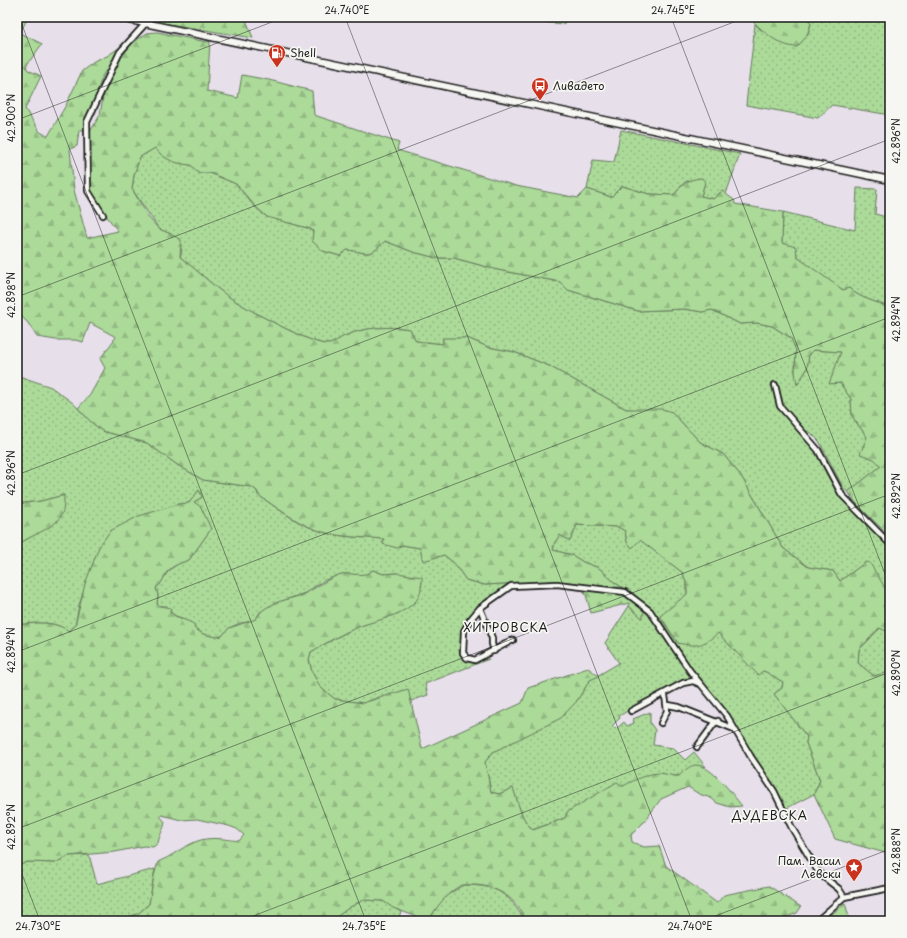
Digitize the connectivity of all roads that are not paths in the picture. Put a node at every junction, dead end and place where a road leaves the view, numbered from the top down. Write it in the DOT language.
graph roads {
  1 [pos="116,17"];
  2 [pos="124,19"];
  3 [pos="145,24"];
  4 [pos="890,180"];
  5 [pos="103,215"];
  6 [pos="775,385"];
  7 [pos="890,544"];
  8 [pos="480,608"];
  9 [pos="513,640"];
  10 [pos="494,650"];
  11 [pos="700,684"];
  12 [pos="665,694"];
  13 [pos="668,705"];
  14 [pos="631,711"];
  15 [pos="718,721"];
  16 [pos="661,723"];
  17 [pos="734,729"];
  18 [pos="697,747"];
  19 [pos="890,888"];
  20 [pos="844,897"];
  21 [pos="817,921"];
  1 -- 2 [label="street"];
  2 -- 3 [label="street"];
  3 -- 4 [label="street"];
  3 -- 5 [label="street"];
  6 -- 7 [label="street"];
  8 -- 10 [label="street"];
  8 -- 10 [label="street"];
  8 -- 11 [label="street"];
  9 -- 10 [label="street"];
  11 -- 12 [label="street"];
  11 -- 17 [label="street"];
  12 -- 13 [label="street"];
  12 -- 14 [label="street"];
  13 -- 15 [label="street"];
  13 -- 16 [label="street"];
  15 -- 17 [label="street"];
  15 -- 18 [label="street"];
  17 -- 20 [label="street"];
  19 -- 20 [label="street"];
  20 -- 21 [label="street"];
}
